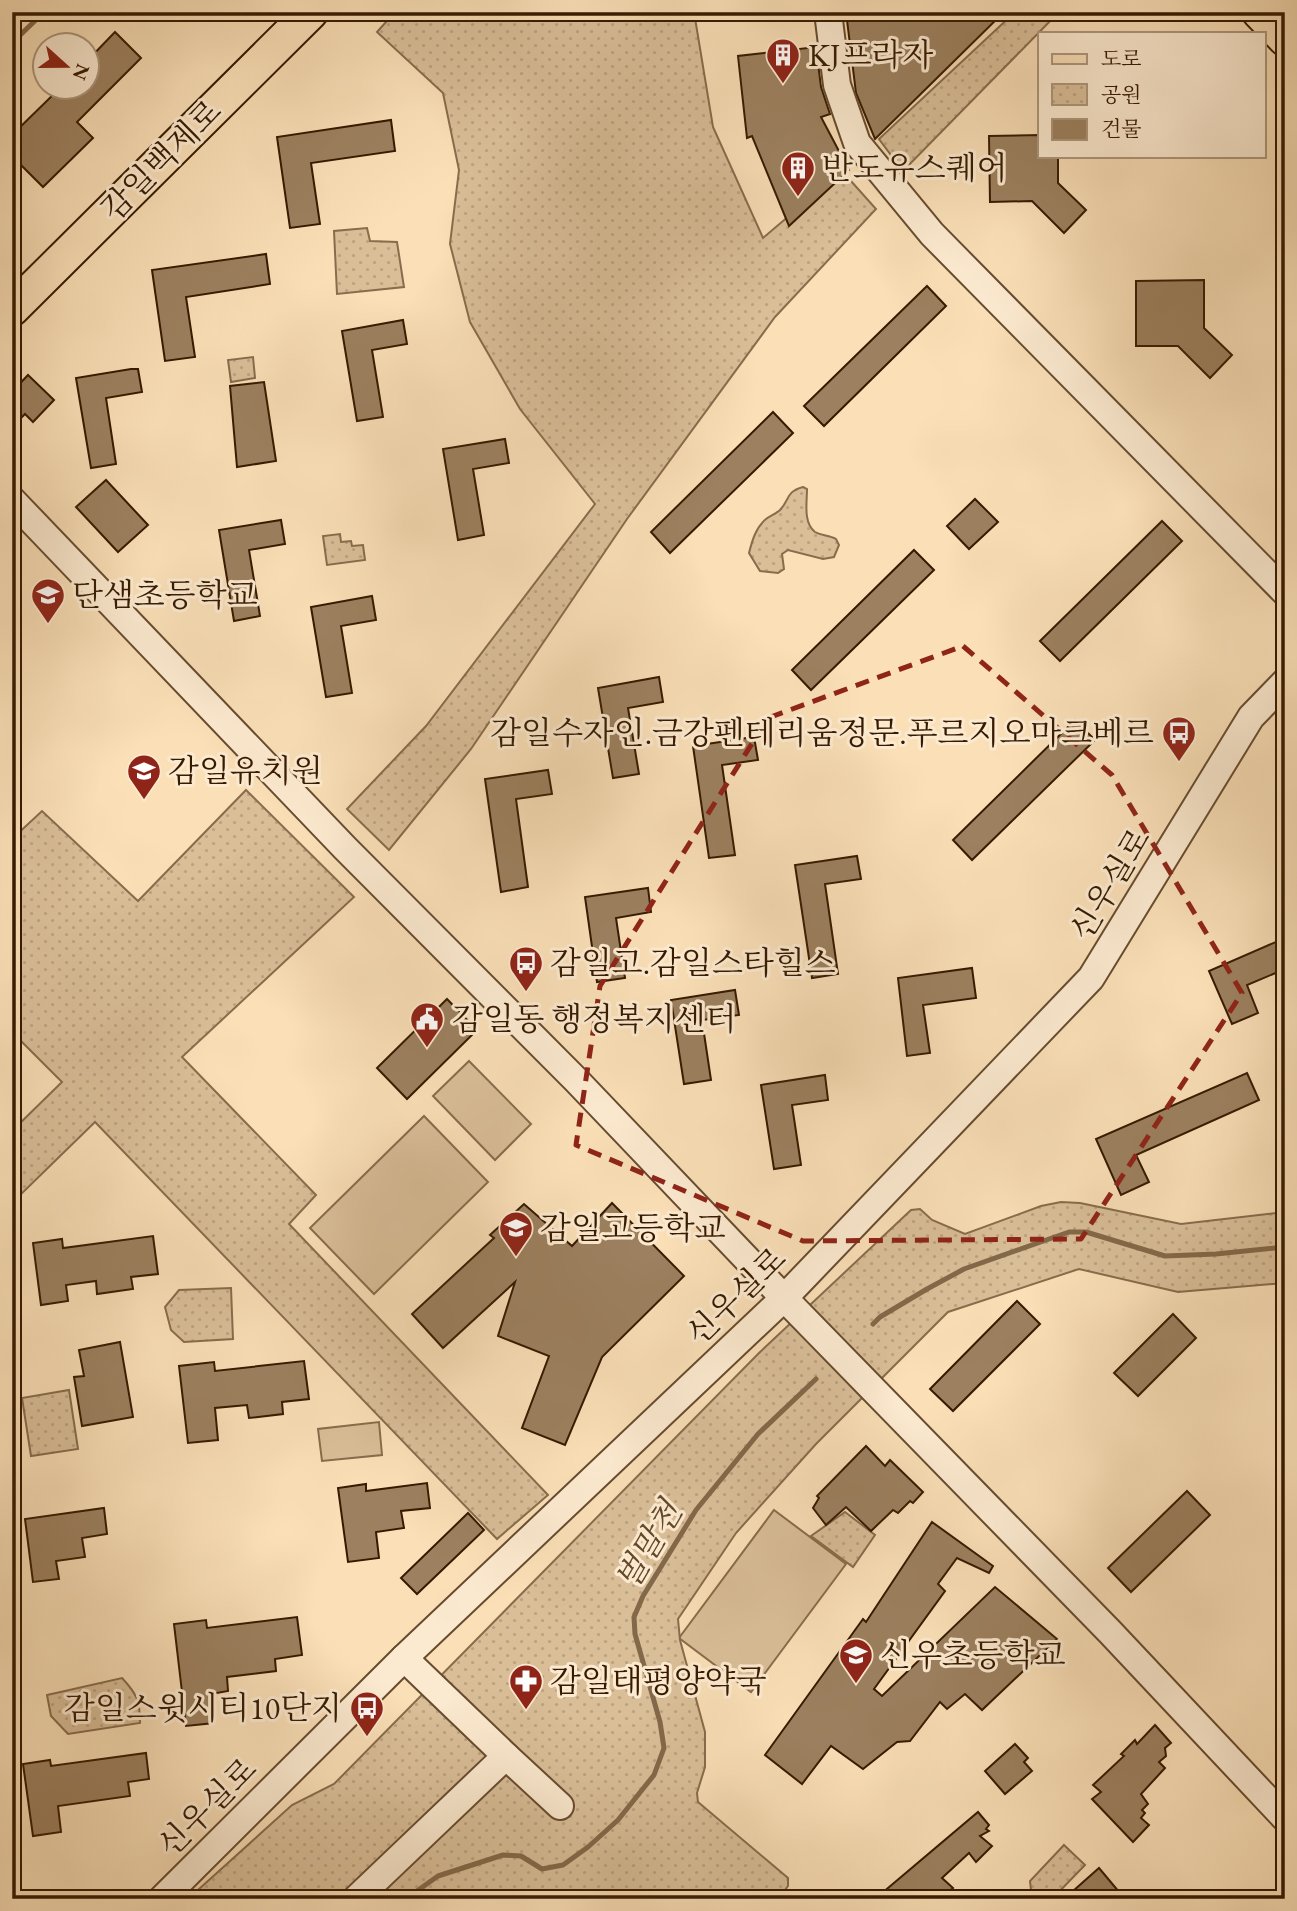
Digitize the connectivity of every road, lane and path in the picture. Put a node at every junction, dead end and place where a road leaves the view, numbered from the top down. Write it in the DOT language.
graph roads {
  1 [pos="311,12"];
  2 [pos="828,12"];
  3 [pos="1259,12"];
  4 [pos="1285,39"];
  5 [pos="12,309"];
  6 [pos="12,500"];
  7 [pos="1285,592"];
  8 [pos="1285,682"];
  9 [pos="783,1298"];
  10 [pos="404,1658"];
  11 [pos="506,1756"];
  12 [pos="560,1806"];
  13 [pos="1285,1818"];
  14 [pos="162,1899"];
  15 [pos="356,1899"];
  1 -- 5 [label="main road, 감일백제로"];
  2 -- 7 [label="street"];
  3 -- 4 [label="main road"];
  6 -- 9 [label="street"];
  8 -- 9 [label="street, 신우실로"];
  9 -- 10 [label="street, 신우실로"];
  9 -- 13 [label="street"];
  10 -- 11 [label="street"];
  10 -- 14 [label="street, 신우실로"];
  11 -- 12 [label="street"];
  11 -- 15 [label="street"];
}
